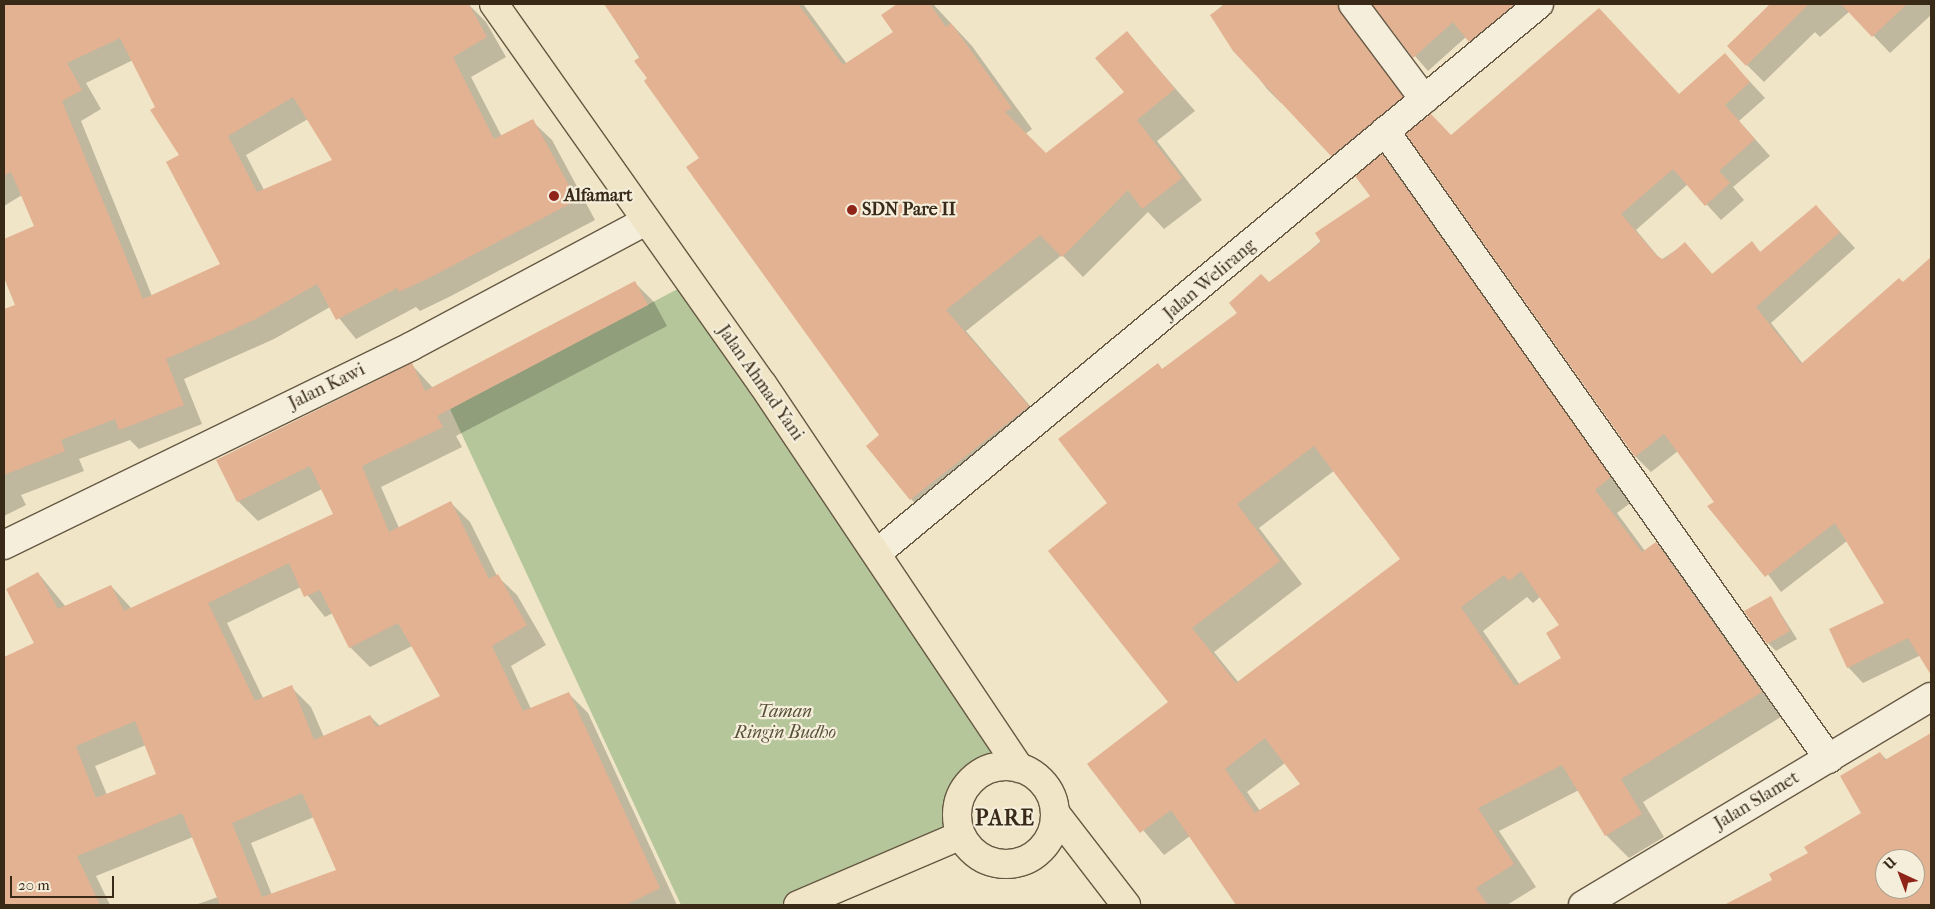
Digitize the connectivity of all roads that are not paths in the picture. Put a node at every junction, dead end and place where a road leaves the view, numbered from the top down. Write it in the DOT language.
graph roads {
  1 [pos="494,4"];
  2 [pos="1353,4"];
  3 [pos="1539,4"];
  4 [pos="1424,99"];
  5 [pos="1386,131"];
  6 [pos="646,221"];
  7 [pos="4,545"];
  8 [pos="877,553"];
  9 [pos="1931,697"];
  10 [pos="1829,758"];
  11 [pos="1018,768"];
  12 [pos="1056,814"];
  13 [pos="961,835"];
  14 [pos="798,905"];
  15 [pos="1126,905"];
  16 [pos="1583,905"];
  1 -- 6 [label="main road, Jalan Ahmad Yani"];
  2 -- 4 [label="street"];
  3 -- 4 [label="street, Jalan Welirang"];
  4 -- 5 [label="street, Jalan Welirang"];
  5 -- 8 [label="street, Jalan Welirang"];
  5 -- 10 [label="street"];
  6 -- 7 [label="street, Jalan Kawi"];
  6 -- 8 [label="main road, Jalan Ahmad Yani"];
  8 -- 11 [label="main road, Jalan Ahmad Yani"];
  9 -- 10 [label="street, Jalan Slamet"];
  10 -- 16 [label="street, Jalan Slamet"];
  11 -- 12 [label="main road"];
  11 -- 13 [label="main road"];
  12 -- 13 [label="main road"];
  12 -- 15 [label="main road"];
  13 -- 14 [label="main road"];
}
